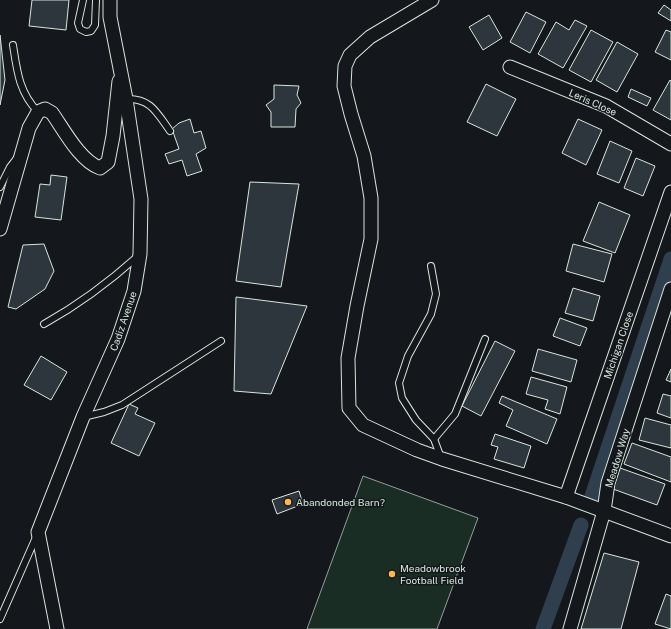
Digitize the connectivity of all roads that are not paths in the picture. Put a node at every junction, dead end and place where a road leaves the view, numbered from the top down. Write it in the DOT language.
graph roads {
  1 [pos="83,0"];
  2 [pos="96,0"];
  3 [pos="110,0"];
  4 [pos="432,0"];
  5 [pos="13,45"];
  6 [pos="510,67"];
  7 [pos="120,71"];
  8 [pos="126,99"];
  9 [pos="38,112"];
  10 [pos="170,131"];
  11 [pos="671,144"];
  12 [pos="22,150"];
  13 [pos="0,187"];
  14 [pos="671,192"];
  15 [pos="0,229"];
  16 [pos="140,254"];
  17 [pos="431,266"];
  18 [pos="671,289"];
  19 [pos="44,324"];
  20 [pos="486,339"];
  21 [pos="221,341"];
  22 [pos="83,417"];
  23 [pos="434,439"];
  24 [pos="442,460"];
  25 [pos="566,498"];
  26 [pos="604,511"];
  27 [pos="38,532"];
  28 [pos="671,536"];
  29 [pos="0,618"];
  30 [pos="57,629"];
  31 [pos="570,629"];
  1 -- 2 [label="lane"];
  3 -- 7 [label="street, Cadiz Avenue"];
  4 -- 24 [label="street"];
  5 -- 9 [label="lane"];
  6 -- 11 [label="street, Leris Close"];
  7 -- 8 [label="street, Cadiz Avenue"];
  7 -- 9 [label="street"];
  8 -- 10 [label="lane"];
  8 -- 16 [label="street, Cadiz Avenue"];
  9 -- 12 [label="street"];
  12 -- 13 [label="lane"];
  12 -- 15 [label="street"];
  14 -- 25 [label="street, Michigan Close"];
  16 -- 19 [label="lane"];
  16 -- 22 [label="street, Cadiz Avenue"];
  17 -- 23 [label="lane"];
  18 -- 26 [label="street, Meadow Way"];
  20 -- 23 [label="lane"];
  21 -- 22 [label="lane"];
  22 -- 27 [label="street, Cadiz Avenue"];
  23 -- 24 [label="lane"];
  24 -- 25 [label="street"];
  25 -- 26 [label="street"];
  26 -- 28 [label="street"];
  26 -- 31 [label="street, Meadow Way"];
  27 -- 29 [label="lane"];
  27 -- 30 [label="street"];
}
